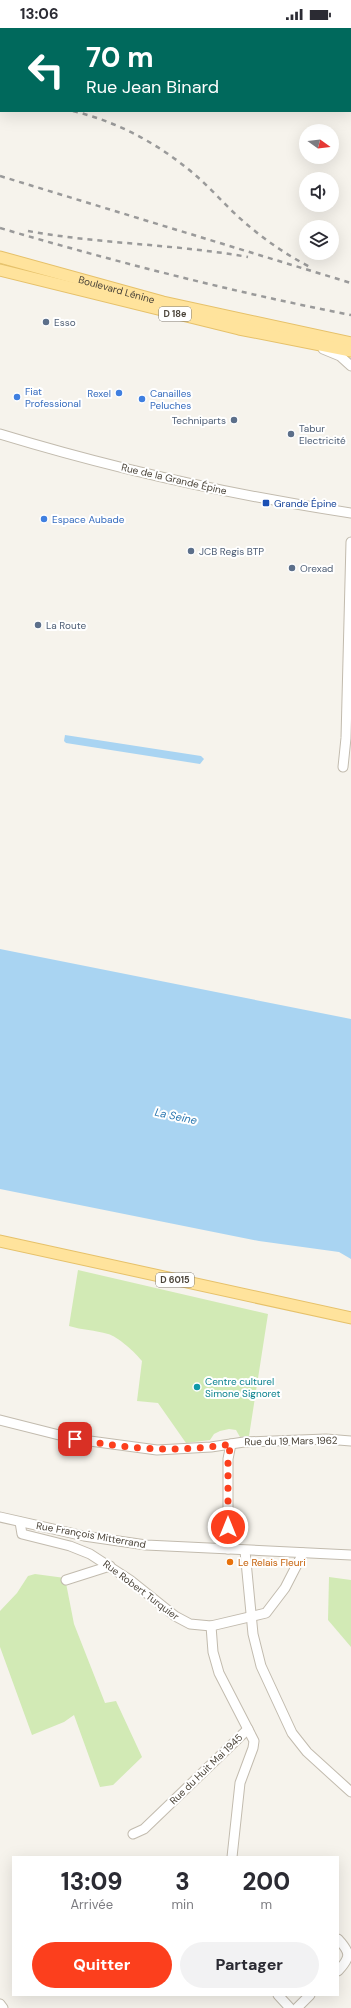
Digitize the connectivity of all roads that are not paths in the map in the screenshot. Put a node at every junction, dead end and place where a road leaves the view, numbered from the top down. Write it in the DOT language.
graph roads {
  1 [pos="0,257"];
  2 [pos="0,270"];
  3 [pos="351,343"];
  4 [pos="313,344"];
  5 [pos="351,351"];
  6 [pos="351,366"];
  7 [pos="0,434"];
  8 [pos="351,513"];
  9 [pos="351,542"];
  10 [pos="350,628"];
  11 [pos="343,767"];
  12 [pos="0,1241"];
  13 [pos="351,1318"];
  14 [pos="0,1420"];
  15 [pos="351,1441"];
  16 [pos="231,1444"];
  17 [pos="0,1517"];
  18 [pos="20,1522"];
  19 [pos="228,1549"];
  20 [pos="245,1551"];
  21 [pos="303,1552"];
  22 [pos="351,1555"];
  23 [pos="110,1566"];
  24 [pos="66,1580"];
  25 [pos="251,1616"];
  26 [pos="211,1626"];
  27 [pos="248,1729"];
  28 [pos="351,1792"];
  29 [pos="134,1834"];
  30 [pos="232,1856"];
  31 [pos="339,1940"];
  32 [pos="339,1970"];
  33 [pos="309,1996"];
  34 [pos="0,2004"];
  35 [pos="3,2008"];
  36 [pos="297,2008"];
  1 -- 3 [label="main road, Boulevard Lénine / D 18e"];
  2 -- 4 [label="main road, Boulevard Lénine / D 18e"];
  4 -- 5 [label="main road, Boulevard Lénine / D 18e"];
  4 -- 6 [label="street"];
  7 -- 8 [label="street, Rue de la Grande Épine"];
  9 -- 10 [label="street"];
  10 -- 11 [label="street"];
  12 -- 13 [label="main road, D 6015"];
  14 -- 16 [label="street, Rue du 19 Mars 1962"];
  15 -- 16 [label="street, Rue du 19 Mars 1962"];
  16 -- 19 [label="street"];
  17 -- 18 [label="street, Rue François Mitterrand"];
  18 -- 19 [label="street, Rue François Mitterrand"];
  18 -- 23 [label="street, Rue Robert Turquier"];
  19 -- 20 [label="street, Rue François Mitterrand"];
  20 -- 21 [label="street, Rue François Mitterrand"];
  20 -- 25 [label="street"];
  21 -- 22 [label="street, Rue François Mitterrand"];
  21 -- 25 [label="street, Rue Robert Turquier"];
  23 -- 24 [label="street"];
  23 -- 26 [label="street, Rue Robert Turquier"];
  25 -- 26 [label="street, Rue Robert Turquier"];
  25 -- 28 [label="street"];
  26 -- 27 [label="street, Rue du Huit Mai 1945"];
  27 -- 29 [label="street, Rue du Huit Mai 1945"];
  27 -- 30 [label="street"];
  31 -- 32 [label="street"];
  33 -- 36 [label="street"];
  34 -- 35 [label="street"];
}
